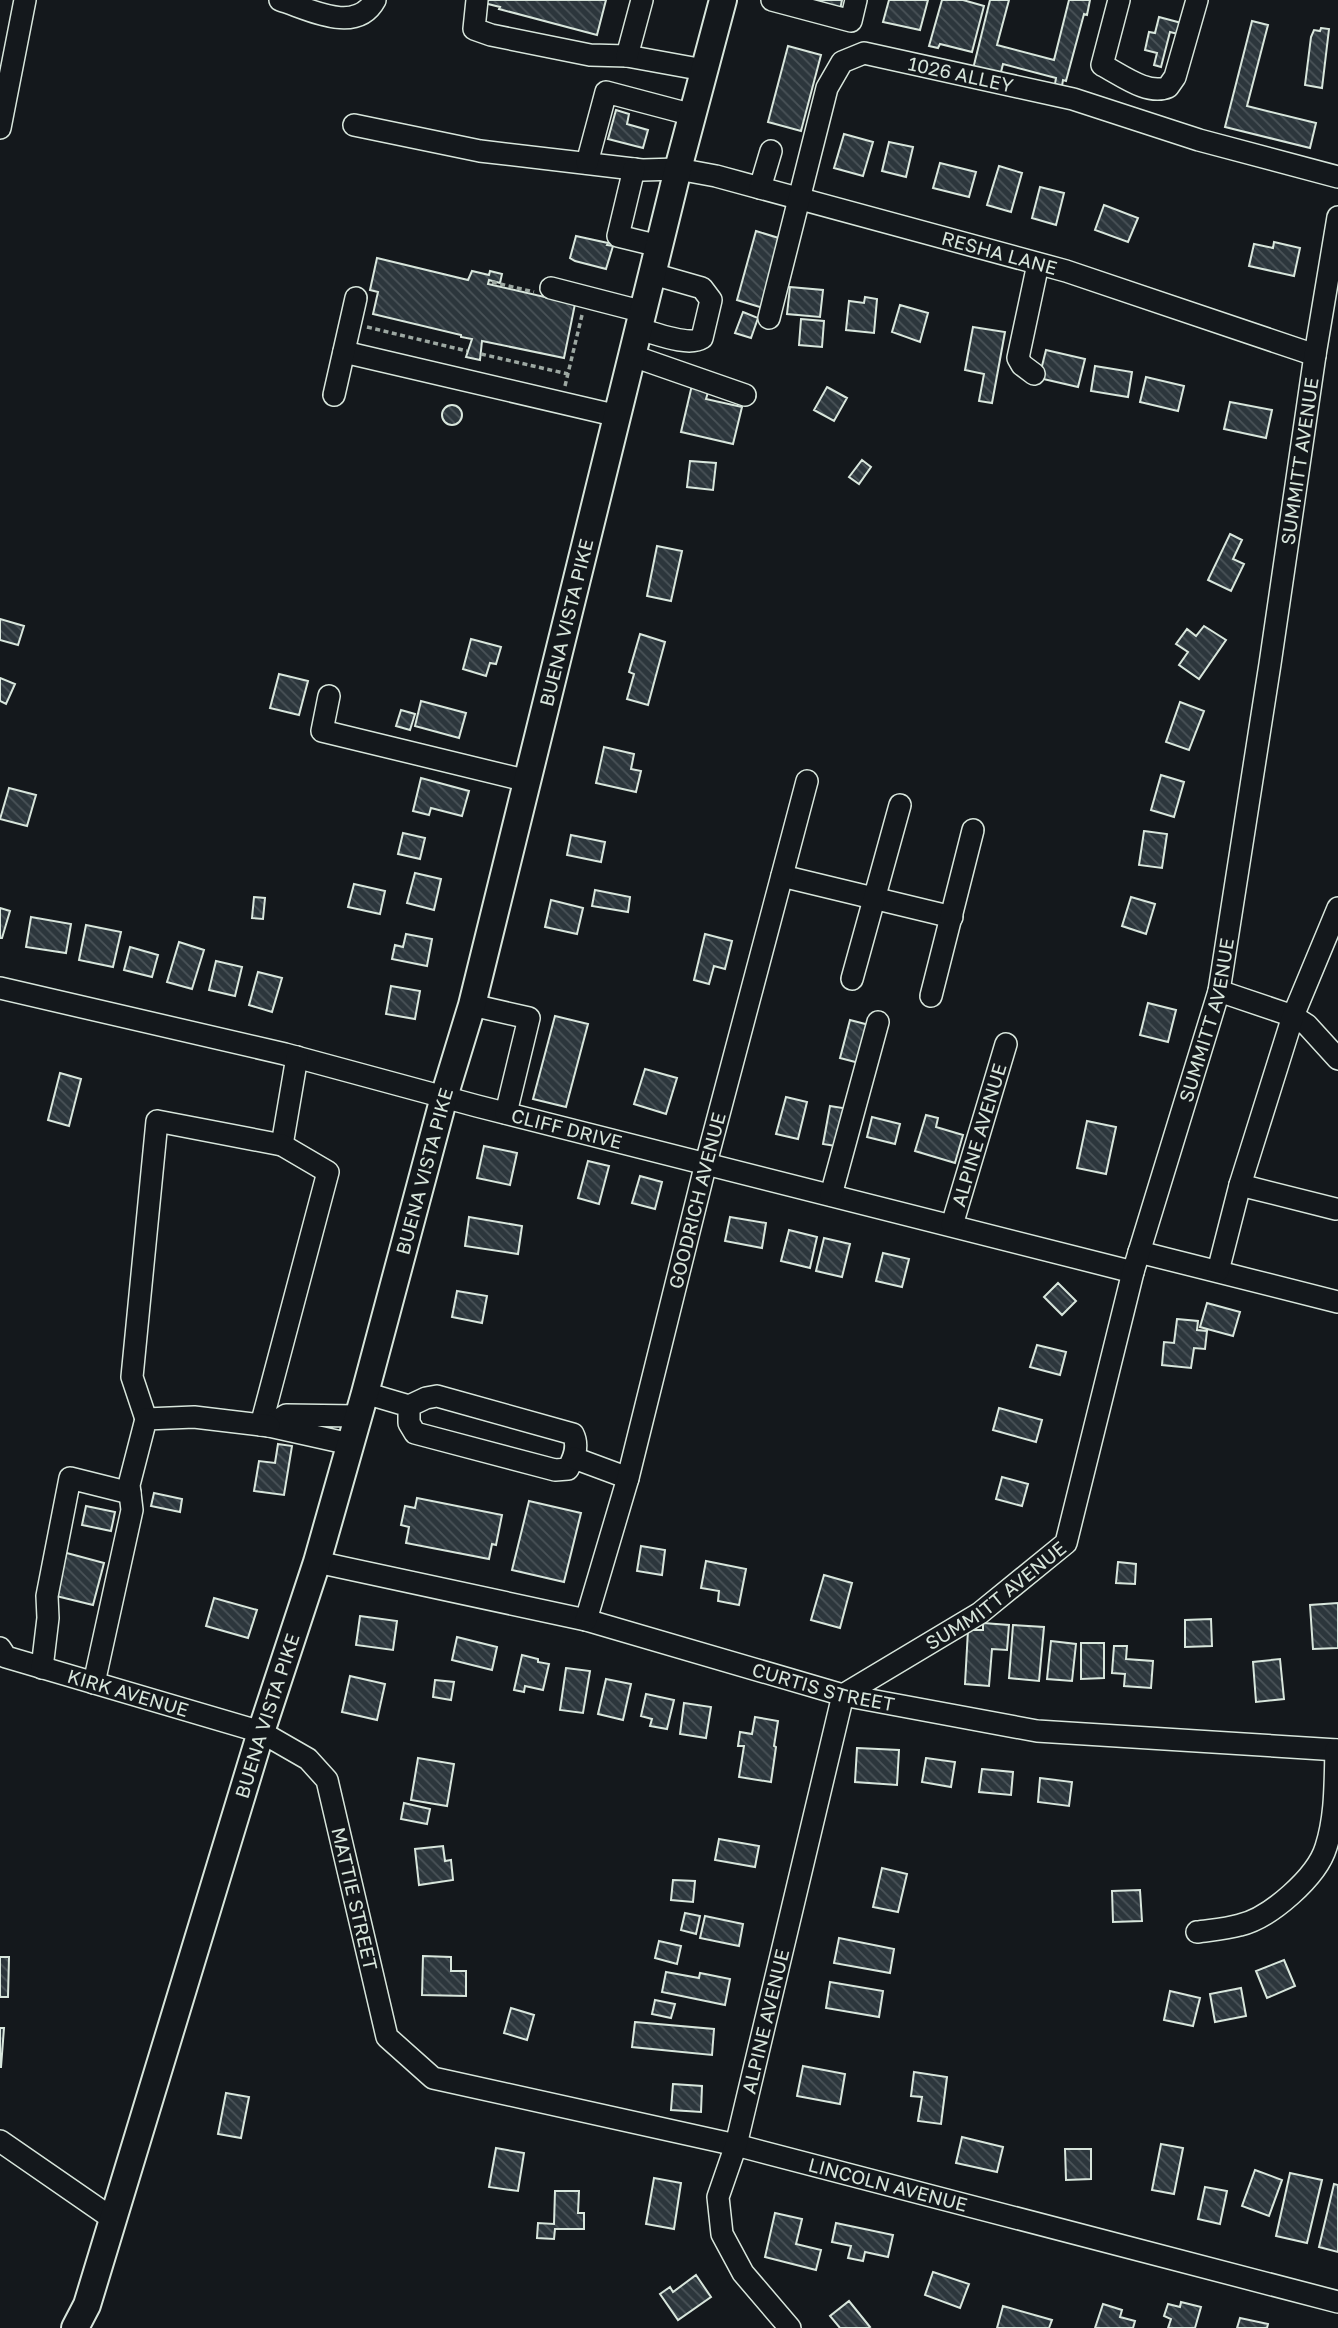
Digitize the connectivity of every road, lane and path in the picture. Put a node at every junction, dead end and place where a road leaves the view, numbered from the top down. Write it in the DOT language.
graph roads {
  1 [pos="25,0"];
  2 [pos="281,0"];
  3 [pos="375,0"];
  4 [pos="477,0"];
  5 [pos="642,0"];
  6 [pos="723,0"];
  7 [pos="856,0"];
  8 [pos="1119,0"];
  9 [pos="1197,0"];
  10 [pos="780,1"];
  11 [pos="626,56"];
  12 [pos="705,70"];
  13 [pos="692,115"];
  14 [pos="354,125"];
  15 [pos="0,128"];
  16 [pos="771,151"];
  17 [pos="587,163"];
  18 [pos="634,169"];
  19 [pos="678,169"];
  20 [pos="1338,177"];
  21 [pos="760,188"];
  22 [pos="798,199"];
  23 [pos="1338,217"];
  24 [pos="659,246"];
  25 [pos="1038,264"];
  26 [pos="653,274"];
  27 [pos="492,282"];
  28 [pos="546,291"];
  29 [pos="356,298"];
  30 [pos="583,310"];
  31 [pos="769,318"];
  32 [pos="642,320"];
  33 [pos="350,323"];
  34 [pos="467,351"];
  35 [pos="344,352"];
  36 [pos="481,354"];
  37 [pos="1315,355"];
  38 [pos="633,356"];
  39 [pos="568,374"];
  40 [pos="1034,374"];
  41 [pos="334,395"];
  42 [pos="745,395"];
  43 [pos="561,402"];
  44 [pos="618,416"];
  45 [pos="329,696"];
  46 [pos="528,781"];
  47 [pos="807,781"];
  48 [pos="900,805"];
  49 [pos="974,830"];
  50 [pos="782,876"];
  51 [pos="874,897"];
  52 [pos="1338,910"];
  53 [pos="952,917"];
  54 [pos="852,979"];
  55 [pos="0,988"];
  56 [pos="1219,991"];
  57 [pos="931,996"];
  58 [pos="472,1004"];
  59 [pos="1293,1016"];
  60 [pos="878,1022"];
  61 [pos="1006,1044"];
  62 [pos="297,1058"];
  63 [pos="1338,1059"];
  64 [pos="444,1097"];
  65 [pos="506,1113"];
  66 [pos="282,1145"];
  67 [pos="706,1163"];
  68 [pos="1240,1185"];
  69 [pos="831,1195"];
  70 [pos="1336,1209"];
  71 [pos="952,1225"];
  72 [pos="1136,1262"];
  73 [pos="1218,1270"];
  74 [pos="1338,1302"];
  75 [pos="361,1405"];
  76 [pos="409,1406"];
  77 [pos="146,1419"];
  78 [pos="265,1425"];
  79 [pos="350,1444"];
  80 [pos="574,1458"];
  81 [pos="628,1478"];
  82 [pos="130,1493"];
  83 [pos="317,1562"];
  84 [pos="586,1620"];
  85 [pos="0,1648"];
  86 [pos="42,1668"];
  87 [pos="94,1683"];
  88 [pos="843,1695"];
  89 [pos="261,1732"];
  90 [pos="1337,1750"];
  91 [pos="1197,1932"];
  92 [pos="433,2078"];
  93 [pos="0,2141"];
  94 [pos="736,2145"];
  95 [pos="113,2219"];
  96 [pos="1338,2302"];
  97 [pos="75,2328"];
  98 [pos="790,2328"];
  1 -- 15 [label="street"];
  2 -- 3 [label="street"];
  4 -- 11 [label="street"];
  5 -- 11 [label="street"];
  6 -- 12 [label="main road, BUENA VISTA PIKE"];
  7 -- 10 [label="street"];
  8 -- 9 [label="street"];
  11 -- 12 [label="street"];
  12 -- 13 [label="main road, BUENA VISTA PIKE"];
  13 -- 17 [label="street"];
  13 -- 19 [label="main road, BUENA VISTA PIKE"];
  14 -- 17 [label="street, RESHA LANE"];
  16 -- 21 [label="street"];
  17 -- 18 [label="street, RESHA LANE"];
  18 -- 19 [label="street, RESHA LANE"];
  18 -- 24 [label="street"];
  19 -- 21 [label="street, RESHA LANE"];
  19 -- 24 [label="main road, BUENA VISTA PIKE"];
  20 -- 22 [label="street, 1026 ALLEY"];
  21 -- 22 [label="street, RESHA LANE"];
  22 -- 25 [label="street, RESHA LANE"];
  22 -- 31 [label="street, 1026 ALLEY"];
  23 -- 37 [label="street, SUMMITT AVENUE"];
  24 -- 26 [label="main road, BUENA VISTA PIKE"];
  25 -- 37 [label="street, RESHA LANE"];
  25 -- 40 [label="street"];
  26 -- 32 [label="main road, BUENA VISTA PIKE"];
  26 -- 32 [label="street"];
  27 -- 28 [label="path"];
  28 -- 32 [label="street"];
  29 -- 33 [label="street"];
  30 -- 39 [label="path"];
  32 -- 38 [label="main road, BUENA VISTA PIKE"];
  33 -- 34 [label="path"];
  33 -- 35 [label="street"];
  35 -- 41 [label="street"];
  35 -- 43 [label="street"];
  36 -- 39 [label="path"];
  37 -- 56 [label="street, SUMMITT AVENUE"];
  38 -- 42 [label="street"];
  38 -- 44 [label="main road, BUENA VISTA PIKE"];
  39 -- 43 [label="path"];
  43 -- 44 [label="street"];
  44 -- 46 [label="main road, BUENA VISTA PIKE"];
  45 -- 46 [label="street"];
  46 -- 58 [label="main road, BUENA VISTA PIKE"];
  47 -- 50 [label="street, GOODRICH AVENUE"];
  48 -- 51 [label="street"];
  49 -- 53 [label="street"];
  50 -- 51 [label="street"];
  50 -- 67 [label="street, GOODRICH AVENUE"];
  51 -- 53 [label="street"];
  51 -- 54 [label="street"];
  52 -- 59 [label="street"];
  53 -- 57 [label="street"];
  55 -- 62 [label="street, CLIFF DRIVE"];
  56 -- 59 [label="street"];
  56 -- 72 [label="street, SUMMITT AVENUE"];
  58 -- 64 [label="main road, BUENA VISTA PIKE"];
  58 -- 65 [label="street"];
  59 -- 63 [label="street"];
  59 -- 68 [label="street"];
  60 -- 69 [label="street"];
  61 -- 71 [label="street, ALPINE AVENUE"];
  62 -- 64 [label="street, CLIFF DRIVE"];
  62 -- 66 [label="street"];
  64 -- 65 [label="street, CLIFF DRIVE"];
  64 -- 75 [label="main road, BUENA VISTA PIKE"];
  65 -- 67 [label="street, CLIFF DRIVE"];
  66 -- 77 [label="street"];
  66 -- 78 [label="street"];
  67 -- 69 [label="street, CLIFF DRIVE"];
  67 -- 81 [label="street, GOODRICH AVENUE"];
  68 -- 70 [label="street"];
  68 -- 73 [label="street"];
  69 -- 71 [label="street, CLIFF DRIVE"];
  71 -- 72 [label="street, CLIFF DRIVE"];
  72 -- 73 [label="street, CLIFF DRIVE"];
  72 -- 88 [label="street, SUMMITT AVENUE"];
  73 -- 74 [label="street, CLIFF DRIVE"];
  75 -- 76 [label="street"];
  75 -- 78 [label="street"];
  75 -- 79 [label="main road, BUENA VISTA PIKE"];
  76 -- 80 [label="street"];
  76 -- 80 [label="street"];
  77 -- 78 [label="street"];
  77 -- 82 [label="street"];
  78 -- 79 [label="street"];
  79 -- 83 [label="main road, BUENA VISTA PIKE"];
  80 -- 81 [label="street"];
  81 -- 84 [label="street, GOODRICH AVENUE"];
  82 -- 86 [label="street"];
  82 -- 87 [label="street"];
  83 -- 84 [label="street, CURTIS STREET"];
  83 -- 89 [label="main road, BUENA VISTA PIKE"];
  84 -- 88 [label="street, CURTIS STREET"];
  85 -- 86 [label="street, KIRK AVENUE"];
  86 -- 87 [label="street, KIRK AVENUE"];
  87 -- 89 [label="street, KIRK AVENUE"];
  88 -- 90 [label="street, CURTIS STREET"];
  88 -- 94 [label="street, ALPINE AVENUE"];
  89 -- 92 [label="street, MATTIE STREET"];
  89 -- 95 [label="main road, BUENA VISTA PIKE"];
  90 -- 91 [label="street"];
  92 -- 94 [label="street, LINCOLN AVENUE"];
  93 -- 95 [label="street"];
  94 -- 96 [label="street, LINCOLN AVENUE"];
  94 -- 98 [label="street, ALPINE AVENUE"];
  95 -- 97 [label="main road, BUENA VISTA PIKE"];
}
